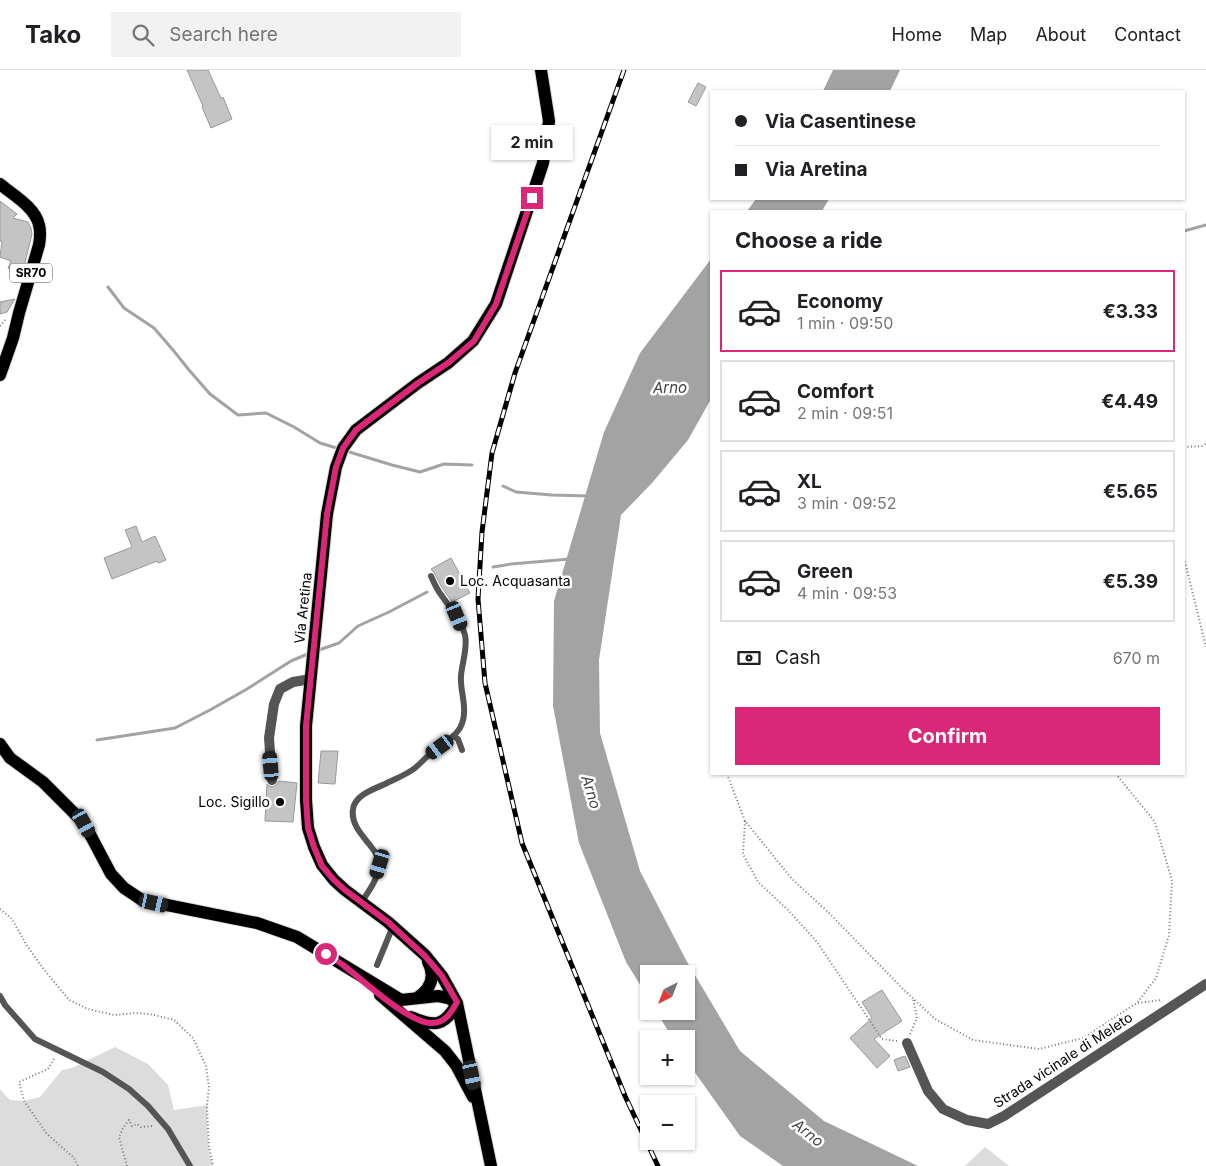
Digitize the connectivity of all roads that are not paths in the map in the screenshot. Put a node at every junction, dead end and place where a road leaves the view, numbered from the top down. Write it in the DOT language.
graph roads {
  1 [pos="540,70"];
  2 [pos="0,184"];
  3 [pos="0,375"];
  4 [pos="431,576"];
  5 [pos="311,680"];
  6 [pos="453,736"];
  7 [pos="0,744"];
  8 [pos="462,750"];
  9 [pos="272,780"];
  10 [pos="361,903"];
  11 [pos="392,926"];
  12 [pos="425,956"];
  13 [pos="341,963"];
  14 [pos="377,965"];
  15 [pos="1206,984"];
  16 [pos="0,996"];
  17 [pos="382,997"];
  18 [pos="416,998"];
  19 [pos="457,1002"];
  20 [pos="907,1043"];
  21 [pos="480,1112"];
  22 [pos="190,1166"];
  23 [pos="491,1166"];
  1 -- 5 [label="main road, Via Aretina"];
  2 -- 3 [label="main road, SR70"];
  4 -- 6 [label="lane"];
  5 -- 9 [label="street"];
  5 -- 10 [label="main road, Via Aretina"];
  6 -- 8 [label="lane"];
  6 -- 10 [label="lane"];
  7 -- 13 [label="main road"];
  10 -- 11 [label="main road, Via Aretina"];
  11 -- 12 [label="main road, Via Aretina"];
  11 -- 14 [label="lane"];
  12 -- 18 [label="main road"];
  12 -- 19 [label="main road, Via Aretina"];
  13 -- 17 [label="main road"];
  13 -- 18 [label="main road"];
  15 -- 20 [label="street, Strada vicinale di Meleto"];
  16 -- 22 [label="lane"];
  17 -- 19 [label="main road"];
  17 -- 21 [label="main road"];
  18 -- 19 [label="main road"];
  19 -- 21 [label="main road, Via Aretina"];
  21 -- 23 [label="main road, Via Aretina"];
}
